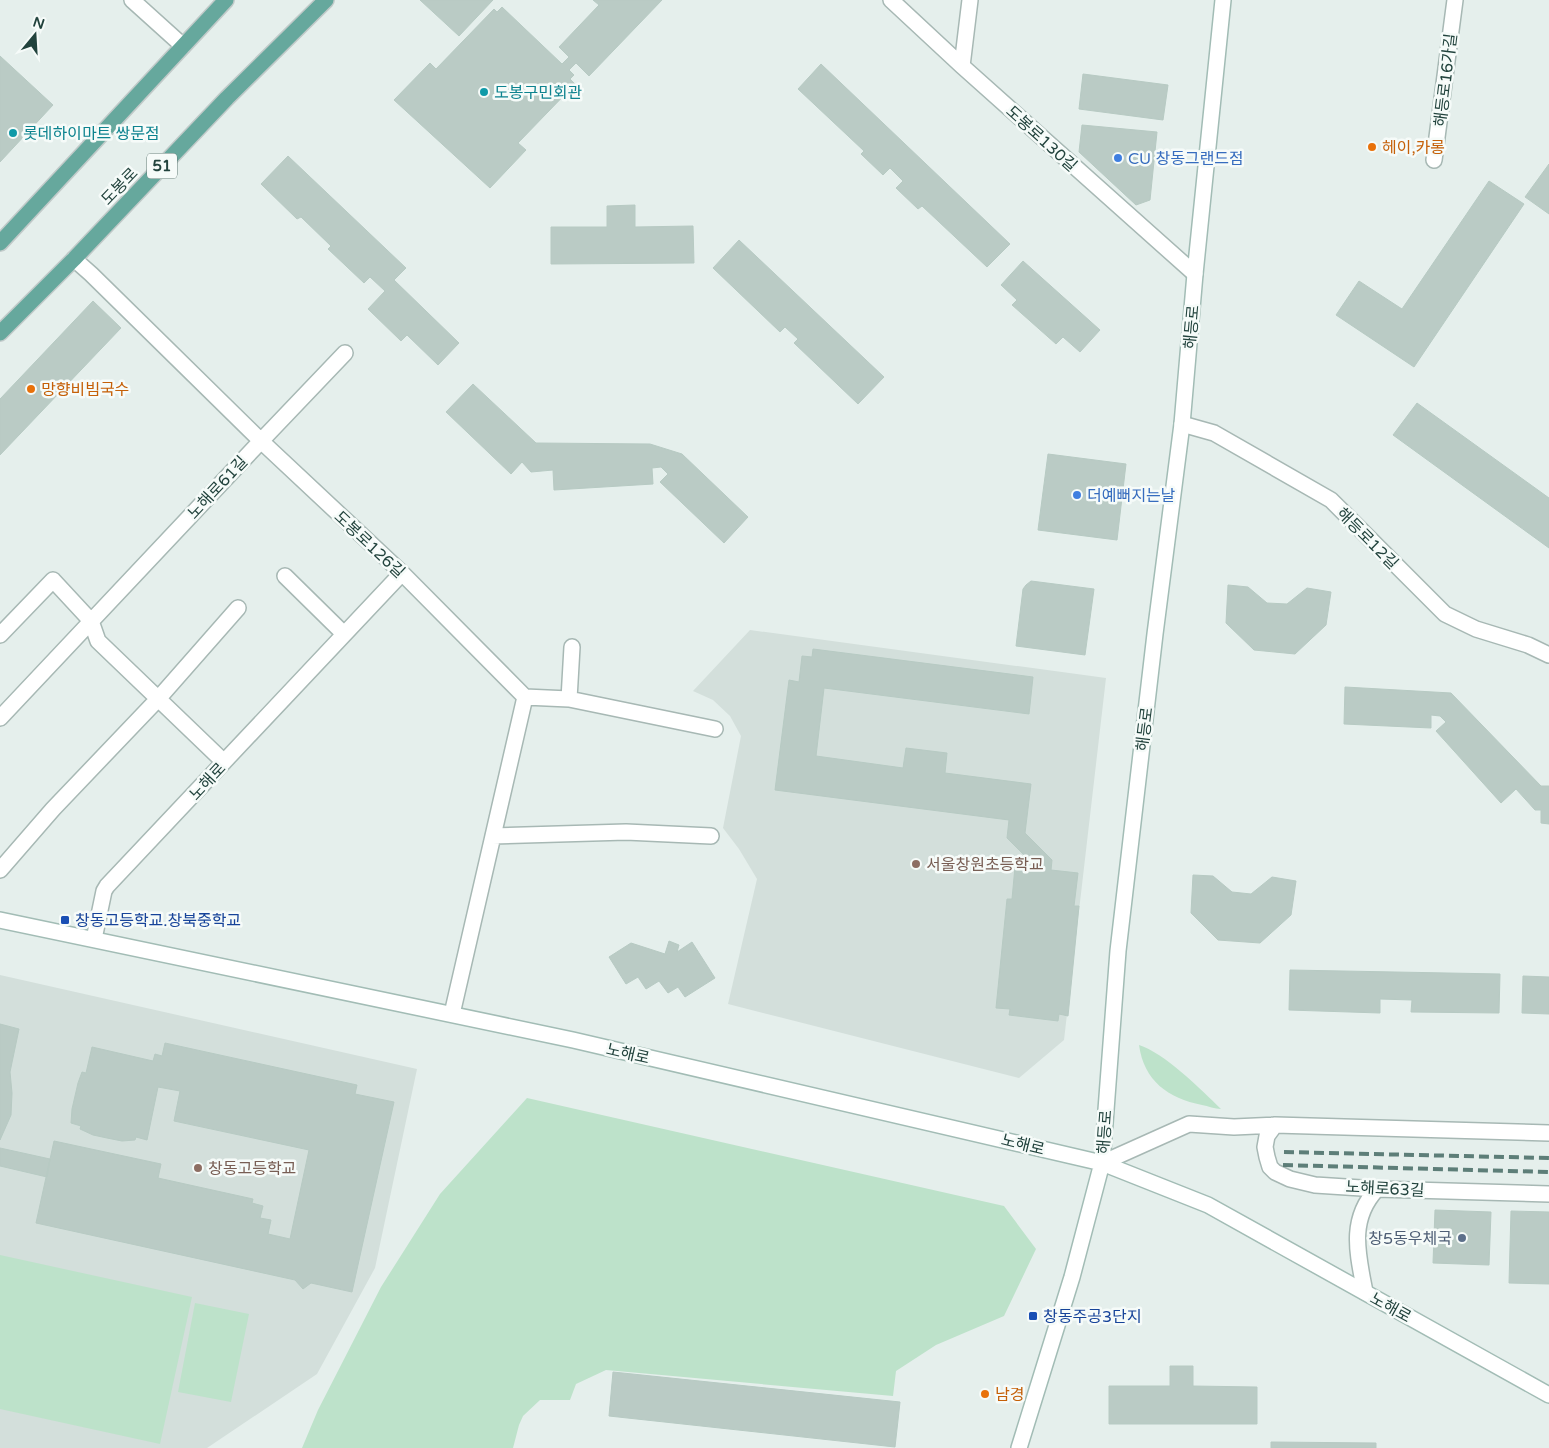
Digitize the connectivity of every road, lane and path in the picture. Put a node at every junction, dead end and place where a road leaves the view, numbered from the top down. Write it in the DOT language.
graph roads {
  1 [pos="132,0"];
  2 [pos="226,0"];
  3 [pos="326,0"];
  4 [pos="892,0"];
  5 [pos="970,0"];
  6 [pos="1223,0"];
  7 [pos="1455,0"];
  8 [pos="183,46"];
  9 [pos="962,66"];
  10 [pos="1434,160"];
  11 [pos="0,243"];
  12 [pos="74,259"];
  13 [pos="1196,274"];
  14 [pos="0,333"];
  15 [pos="345,353"];
  16 [pos="1182,424"];
  17 [pos="261,441"];
  18 [pos="402,573"];
  19 [pos="285,576"];
  20 [pos="238,608"];
  21 [pos="91,621"];
  22 [pos="0,634"];
  23 [pos="344,634"];
  24 [pos="572,647"];
  25 [pos="1549,655"];
  26 [pos="525,697"];
  27 [pos="158,699"];
  28 [pos="569,699"];
  29 [pos="0,718"];
  30 [pos="715,730"];
  31 [pos="224,762"];
  32 [pos="493,836"];
  33 [pos="711,836"];
  34 [pos="0,870"];
  35 [pos="0,920"];
  36 [pos="94,939"];
  37 [pos="452,1014"];
  38 [pos="1274,1125"];
  39 [pos="1549,1133"];
  40 [pos="1102,1163"];
  41 [pos="1377,1189"];
  42 [pos="1549,1194"];
  43 [pos="1365,1292"];
  44 [pos="1549,1395"];
  45 [pos="1019,1448"];
  1 -- 8 [label="street"];
  2 -- 8 [label="main road"];
  3 -- 12 [label="main road, 도봉로 / 51"];
  4 -- 9 [label="street, 도봉로130길"];
  5 -- 9 [label="street"];
  6 -- 13 [label="street, 해등로"];
  7 -- 10 [label="street, 해등로16가길"];
  8 -- 11 [label="main road"];
  9 -- 13 [label="street, 도봉로130길"];
  12 -- 14 [label="main road, 도봉로 / 51"];
  12 -- 17 [label="street, 도봉로126길"];
  13 -- 16 [label="street, 해등로"];
  15 -- 17 [label="street, 노해로61길"];
  16 -- 25 [label="street, 해등로12길"];
  16 -- 40 [label="street, 해등로"];
  17 -- 18 [label="street, 도봉로126길"];
  17 -- 21 [label="street, 노해로61길"];
  18 -- 23 [label="street, 노해로"];
  18 -- 26 [label="street, 도봉로126길"];
  19 -- 23 [label="street"];
  20 -- 27 [label="street"];
  21 -- 22 [label="street"];
  21 -- 27 [label="street"];
  21 -- 29 [label="street, 노해로61길"];
  23 -- 31 [label="street, 노해로"];
  24 -- 28 [label="street"];
  26 -- 28 [label="street"];
  26 -- 32 [label="street"];
  27 -- 31 [label="street"];
  27 -- 34 [label="street"];
  28 -- 30 [label="street"];
  31 -- 36 [label="street, 노해로"];
  32 -- 33 [label="street"];
  32 -- 37 [label="street"];
  35 -- 36 [label="street, 노해로"];
  36 -- 37 [label="street, 노해로"];
  37 -- 40 [label="street, 노해로"];
  38 -- 39 [label="street"];
  38 -- 40 [label="street"];
  38 -- 41 [label="street, 노해로63길"];
  40 -- 43 [label="street, 노해로"];
  40 -- 45 [label="street, 해등로"];
  41 -- 42 [label="street, 노해로63길"];
  41 -- 43 [label="street"];
  43 -- 44 [label="street, 노해로"];
}
